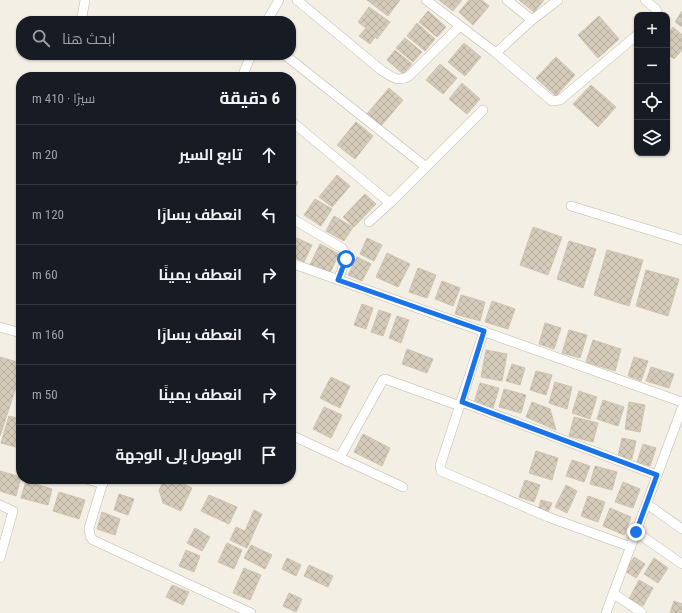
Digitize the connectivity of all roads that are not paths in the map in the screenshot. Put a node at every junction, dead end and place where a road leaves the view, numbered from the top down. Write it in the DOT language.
graph roads {
  1 [pos="85,0"];
  2 [pos="279,0"];
  3 [pos="297,0"];
  4 [pos="426,0"];
  5 [pos="507,0"];
  6 [pos="558,0"];
  7 [pos="645,0"];
  8 [pos="657,12"];
  9 [pos="82,16"];
  10 [pos="270,16"];
  11 [pos="532,20"];
  12 [pos="460,26"];
  13 [pos="634,38"];
  14 [pos="496,53"];
  15 [pos="249,60"];
  16 [pos="291,60"];
  17 [pos="244,72"];
  18 [pos="483,110"];
  19 [pos="296,125"];
  20 [pos="426,167"];
  21 [pos="390,203"];
  22 [pos="571,206"];
  23 [pos="296,221"];
  24 [pos="369,222"];
  25 [pos="682,240"];
  26 [pos="296,265"];
  27 [pos="338,280"];
  28 [pos="0,327"];
  29 [pos="484,331"];
  30 [pos="16,332"];
  31 [pos="682,402"];
  32 [pos="461,404"];
  33 [pos="682,408"];
  34 [pos="296,437"];
  35 [pos="340,457"];
  36 [pos="657,475"];
  37 [pos="102,484"];
  38 [pos="403,488"];
  39 [pos="647,504"];
  40 [pos="0,505"];
  41 [pos="682,529"];
  42 [pos="636,532"];
  43 [pos="631,547"];
  44 [pos="0,558"];
  45 [pos="682,564"];
  46 [pos="613,593"];
  47 [pos="251,613"];
  48 [pos="606,613"];
  49 [pos="642,613"];
  1 -- 9 [label="street"];
  2 -- 10 [label="street"];
  3 -- 12 [label="street"];
  4 -- 12 [label="street"];
  5 -- 11 [label="street"];
  6 -- 11 [label="street"];
  7 -- 8 [label="street"];
  11 -- 14 [label="street"];
  12 -- 14 [label="street"];
  13 -- 14 [label="street"];
  15 -- 17 [label="street"];
  16 -- 20 [label="street"];
  18 -- 20 [label="street"];
  19 -- 21 [label="street"];
  20 -- 21 [label="street"];
  21 -- 24 [label="street"];
  22 -- 25 [label="street"];
  23 -- 27 [label="street"];
  26 -- 27 [label="street"];
  27 -- 29 [label="street"];
  28 -- 30 [label="street"];
  29 -- 31 [label="street"];
  29 -- 32 [label="street"];
  32 -- 35 [label="street"];
  32 -- 36 [label="street"];
  32 -- 43 [label="street"];
  33 -- 36 [label="street"];
  34 -- 35 [label="street"];
  35 -- 38 [label="street"];
  36 -- 39 [label="street"];
  37 -- 47 [label="street"];
  39 -- 41 [label="street"];
  39 -- 42 [label="street"];
  40 -- 44 [label="street"];
  42 -- 43 [label="street"];
  42 -- 45 [label="street"];
  43 -- 46 [label="street"];
  46 -- 48 [label="street"];
  46 -- 49 [label="street"];
}
